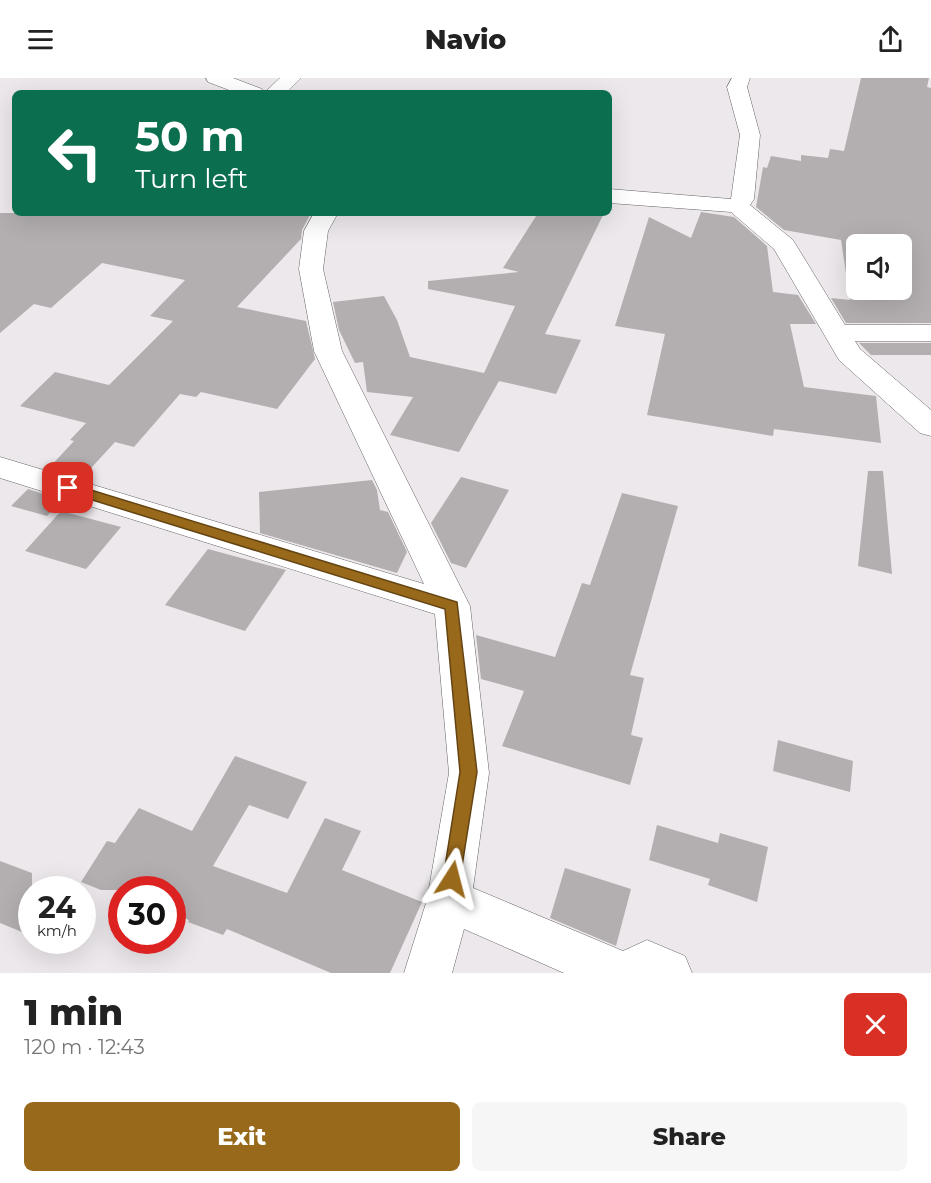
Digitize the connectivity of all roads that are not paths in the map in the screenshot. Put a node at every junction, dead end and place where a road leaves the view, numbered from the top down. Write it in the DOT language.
graph roads {
  1 [pos="215,78"];
  2 [pos="292,78"];
  3 [pos="741,78"];
  4 [pos="247,90"];
  5 [pos="278,90"];
  6 [pos="612,196"];
  7 [pos="737,206"];
  8 [pos="324,216"];
  9 [pos="835,333"];
  10 [pos="931,333"];
  11 [pos="931,426"];
  12 [pos="0,467"];
  13 [pos="452,606"];
  14 [pos="449,900"];
  15 [pos="428,973"];
  16 [pos="618,973"];
  17 [pos="631,973"];
  18 [pos="668,973"];
  1 -- 4 [label="street"];
  2 -- 5 [label="street"];
  3 -- 7 [label="street"];
  6 -- 7 [label="street"];
  7 -- 9 [label="street"];
  8 -- 13 [label="street"];
  9 -- 10 [label="street"];
  9 -- 11 [label="street"];
  12 -- 13 [label="street"];
  13 -- 14 [label="street"];
  14 -- 15 [label="street"];
  14 -- 16 [label="street"];
  17 -- 18 [label="street"];
}
